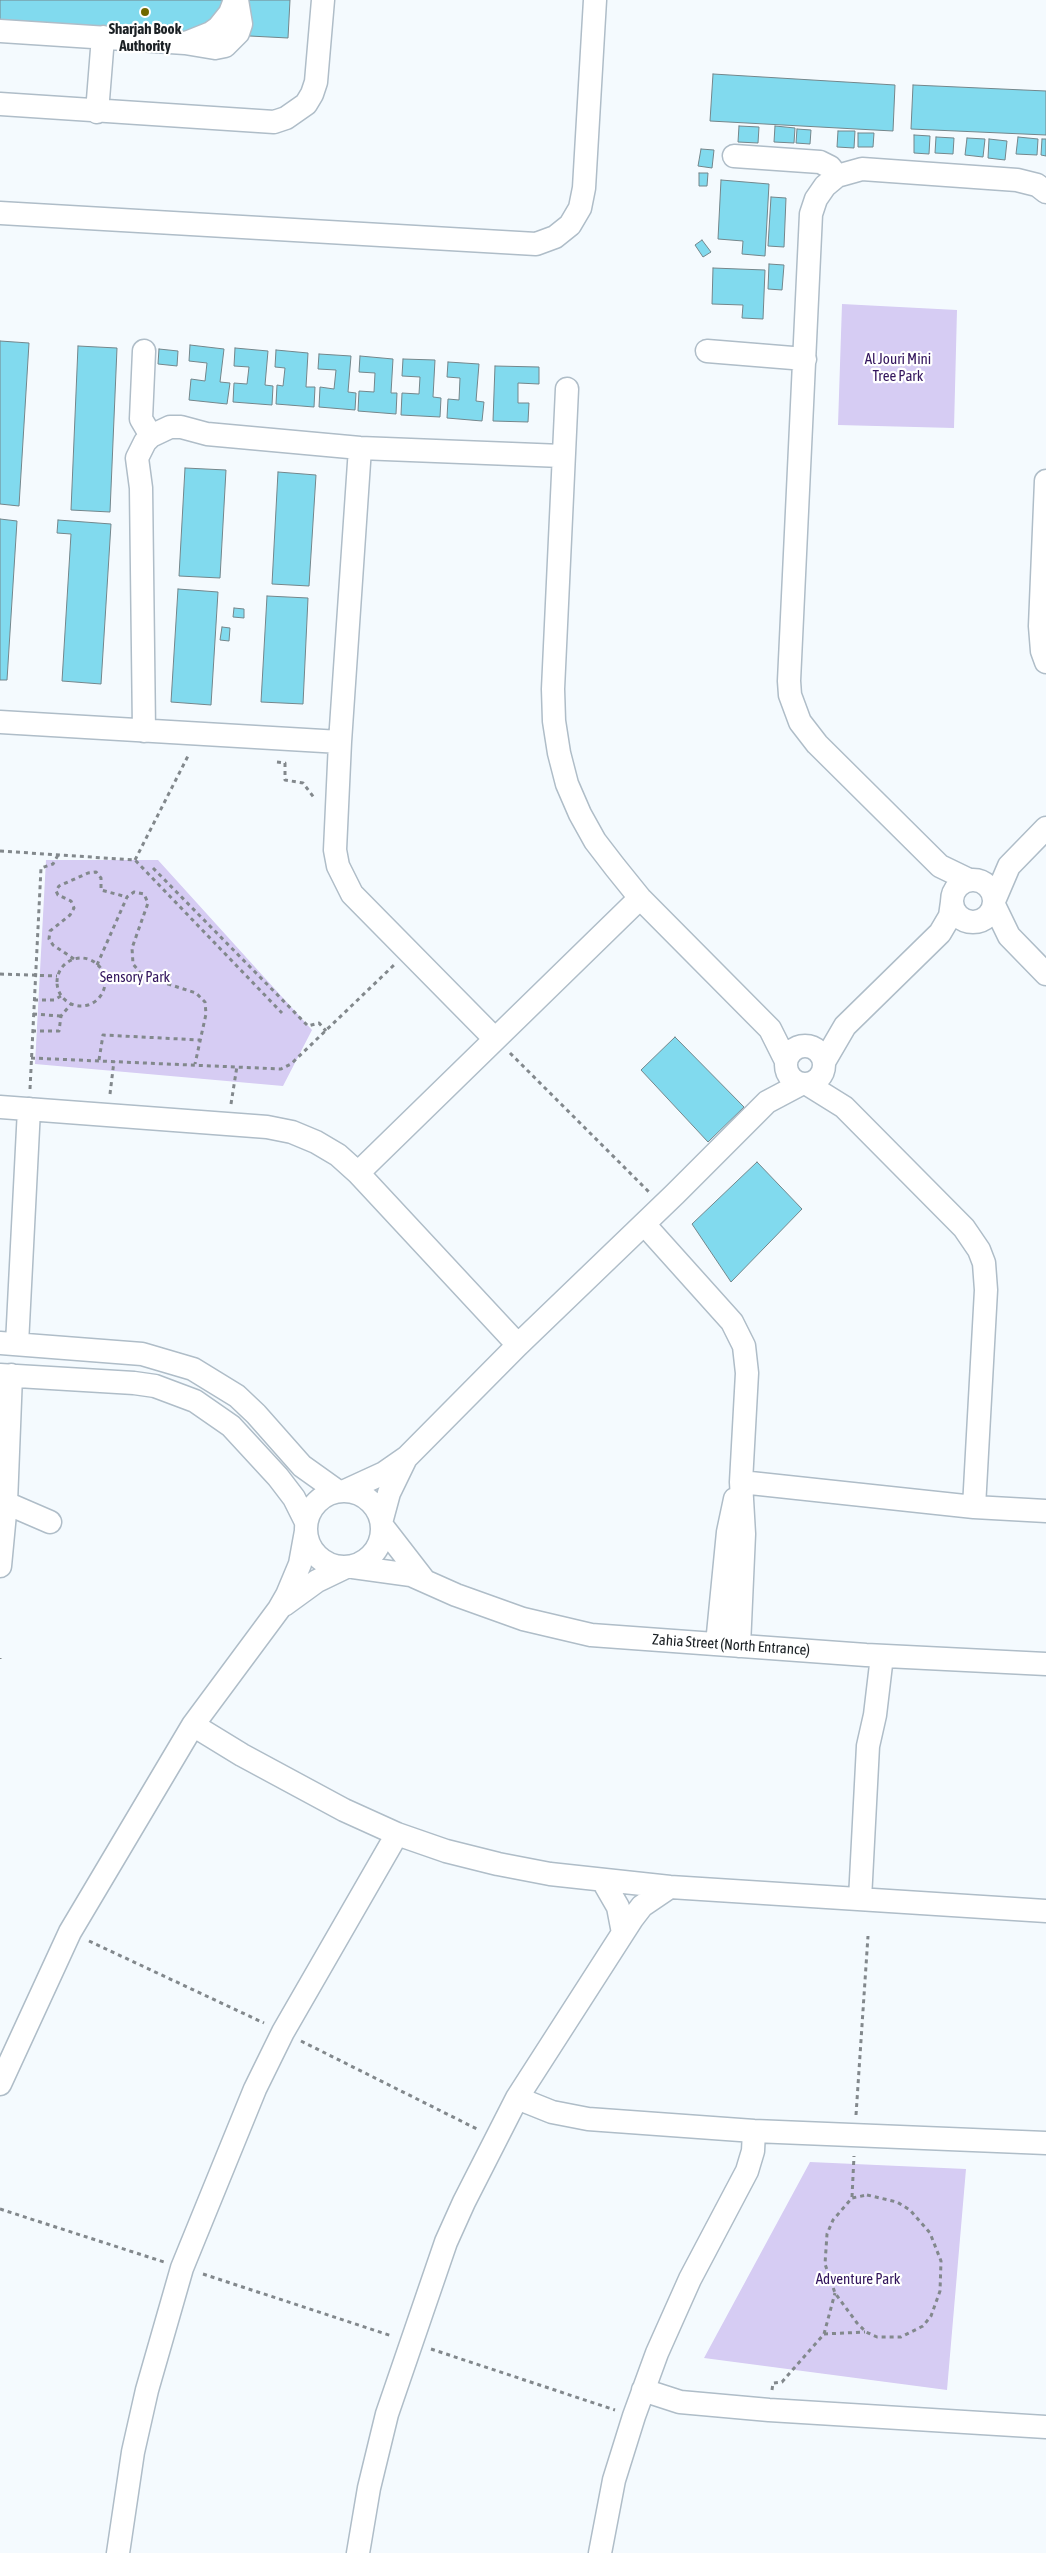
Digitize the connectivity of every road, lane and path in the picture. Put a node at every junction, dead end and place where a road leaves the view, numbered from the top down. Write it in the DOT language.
graph roads {
  1 [pos="236,0"];
  2 [pos="323,0"];
  3 [pos="595,0"];
  4 [pos="0,30"];
  5 [pos="103,37"];
  6 [pos="0,104"];
  7 [pos="97,112"];
  8 [pos="734,156"];
  9 [pos="837,176"];
  10 [pos="1046,192"];
  11 [pos="0,213"];
  12 [pos="144,351"];
  13 [pos="708,351"];
  14 [pos="806,359"];
  15 [pos="567,389"];
  16 [pos="207,434"];
  17 [pos="151,436"];
  18 [pos="360,448"];
  19 [pos="562,456"];
  20 [pos="1046,481"];
  21 [pos="141,488"];
  22 [pos="1046,662"];
  23 [pos="0,722"];
  24 [pos="144,731"];
  25 [pos="340,742"];
  26 [pos="196,747"];
  27 [pos="275,762"];
  28 [pos="317,802"];
  29 [pos="1046,828"];
  30 [pos="0,851"];
  31 [pos="58,854"];
  32 [pos="135,860"];
  33 [pos="940,866"];
  34 [pos="1009,866"];
  35 [pos="153,868"];
  36 [pos="971,880"];
  37 [pos="127,897"];
  38 [pos="640,898"];
  39 [pos="953,899"];
  40 [pos="994,903"];
  41 [pos="974,921"];
  42 [pos="940,933"];
  43 [pos="1009,936"];
  44 [pos="408,952"];
  45 [pos="74,959"];
  46 [pos="97,965"];
  47 [pos="0,974"];
  48 [pos="1046,974"];
  49 [pos="35,975"];
  50 [pos="57,976"];
  51 [pos="61,996"];
  52 [pos="34,1000"];
  53 [pos="71,1004"];
  54 [pos="282,1013"];
  55 [pos="33,1014"];
  56 [pos="61,1016"];
  57 [pos="845,1026"];
  58 [pos="770,1029"];
  59 [pos="32,1031"];
  60 [pos="326,1031"];
  61 [pos="495,1039"];
  62 [pos="200,1040"];
  63 [pos="805,1046"];
  64 [pos="31,1058"];
  65 [pos="99,1060"];
  66 [pos="114,1061"];
  67 [pos="786,1063"];
  68 [pos="195,1064"];
  69 [pos="824,1065"];
  70 [pos="237,1066"];
  71 [pos="804,1084"];
  72 [pos="767,1102"];
  73 [pos="0,1107"];
  74 [pos="844,1108"];
  75 [pos="29,1109"];
  76 [pos="107,1115"];
  77 [pos="228,1124"];
  78 [pos="358,1173"];
  79 [pos="675,1194"];
  80 [pos="644,1224"];
  81 [pos="9,1344"];
  82 [pos="518,1345"];
  83 [pos="6,1375"];
  84 [pos="407,1457"];
  85 [pos="741,1482"];
  86 [pos="342,1491"];
  87 [pos="6,1503"];
  88 [pos="974,1507"];
  89 [pos="1046,1510"];
  90 [pos="50,1522"];
  91 [pos="382,1523"];
  92 [pos="306,1526"];
  93 [pos="0,1566"];
  94 [pos="349,1567"];
  95 [pos="424,1580"];
  96 [pos="279,1610"];
  97 [pos="717,1644"];
  98 [pos="739,1646"];
  99 [pos="874,1656"];
  100 [pos="1046,1664"];
  101 [pos="194,1725"];
  102 [pos="397,1834"];
  103 [pos="603,1881"];
  104 [pos="670,1887"];
  105 [pos="860,1899"];
  106 [pos="1046,1911"];
  107 [pos="623,1933"];
  108 [pos="868,1936"];
  109 [pos="0,2084"];
  110 [pos="518,2098"];
  111 [pos="754,2131"];
  112 [pos="854,2134"];
  113 [pos="1046,2143"];
  114 [pos="852,2198"];
  115 [pos="0,2209"];
  116 [pos="182,2268"];
  117 [pos="835,2293"];
  118 [pos="866,2332"];
  119 [pos="824,2334"];
  120 [pos="410,2342"];
  121 [pos="643,2390"];
  122 [pos="769,2410"];
  123 [pos="634,2416"];
  124 [pos="1046,2427"];
  125 [pos="118,2553"];
  126 [pos="358,2553"];
  127 [pos="600,2553"];
  1 -- 5 [label="street"];
  2 -- 7 [label="street"];
  3 -- 11 [label="street"];
  4 -- 5 [label="street"];
  5 -- 7 [label="street"];
  6 -- 7 [label="street"];
  8 -- 9 [label="street"];
  9 -- 10 [label="street"];
  9 -- 14 [label="street"];
  12 -- 17 [label="street"];
  13 -- 14 [label="street"];
  14 -- 33 [label="street"];
  15 -- 19 [label="street"];
  16 -- 17 [label="street"];
  16 -- 18 [label="street"];
  16 -- 21 [label="street"];
  17 -- 21 [label="street"];
  18 -- 19 [label="street"];
  18 -- 25 [label="street"];
  19 -- 38 [label="street"];
  20 -- 22 [label="street"];
  21 -- 24 [label="street"];
  23 -- 24 [label="street"];
  24 -- 26 [label="street"];
  25 -- 26 [label="street"];
  25 -- 44 [label="street"];
  26 -- 32 [label="path"];
  27 -- 28 [label="path"];
  29 -- 34 [label="street"];
  30 -- 31 [label="path"];
  31 -- 32 [label="path"];
  31 -- 49 [label="path"];
  32 -- 54 [label="path"];
  33 -- 36 [label="street"];
  33 -- 39 [label="street"];
  34 -- 36 [label="street"];
  34 -- 40 [label="street"];
  35 -- 60 [label="path"];
  36 -- 39 [label="street"];
  36 -- 40 [label="street"];
  37 -- 45 [label="path"];
  37 -- 46 [label="path"];
  37 -- 62 [label="path"];
  38 -- 58 [label="street"];
  38 -- 61 [label="street"];
  39 -- 41 [label="street"];
  39 -- 42 [label="street"];
  40 -- 41 [label="street"];
  40 -- 43 [label="street"];
  41 -- 42 [label="street"];
  41 -- 43 [label="street"];
  42 -- 57 [label="street"];
  43 -- 48 [label="street"];
  44 -- 60 [label="path"];
  44 -- 61 [label="street"];
  45 -- 46 [label="path"];
  45 -- 50 [label="path"];
  46 -- 53 [label="path"];
  47 -- 49 [label="path"];
  49 -- 50 [label="path"];
  49 -- 52 [label="path"];
  50 -- 51 [label="path"];
  51 -- 52 [label="path"];
  51 -- 53 [label="path"];
  52 -- 55 [label="path"];
  53 -- 56 [label="path"];
  55 -- 56 [label="path"];
  55 -- 59 [label="path"];
  56 -- 59 [label="path"];
  57 -- 63 [label="street"];
  57 -- 69 [label="street"];
  58 -- 63 [label="street"];
  58 -- 67 [label="street"];
  59 -- 64 [label="path"];
  60 -- 70 [label="path"];
  61 -- 78 [label="street"];
  61 -- 79 [label="path"];
  62 -- 65 [label="path"];
  62 -- 68 [label="path"];
  63 -- 67 [label="street"];
  63 -- 69 [label="street"];
  64 -- 65 [label="path"];
  64 -- 75 [label="path"];
  65 -- 66 [label="path"];
  66 -- 68 [label="path"];
  66 -- 76 [label="path"];
  67 -- 71 [label="street"];
  67 -- 72 [label="street"];
  68 -- 70 [label="path"];
  69 -- 71 [label="street"];
  69 -- 74 [label="street"];
  70 -- 77 [label="path"];
  71 -- 72 [label="street"];
  71 -- 74 [label="street"];
  72 -- 79 [label="street"];
  73 -- 75 [label="street"];
  74 -- 88 [label="street"];
  75 -- 76 [label="street"];
  75 -- 81 [label="street"];
  76 -- 77 [label="street"];
  77 -- 78 [label="street"];
  78 -- 82 [label="street"];
  79 -- 80 [label="street"];
  80 -- 82 [label="street"];
  80 -- 85 [label="street"];
  81 -- 86 [label="street"];
  82 -- 84 [label="street"];
  83 -- 87 [label="street"];
  83 -- 92 [label="street"];
  84 -- 86 [label="street"];
  84 -- 91 [label="street"];
  85 -- 88 [label="street"];
  85 -- 97 [label="street"];
  85 -- 98 [label="street"];
  86 -- 91 [label="street"];
  86 -- 92 [label="street"];
  87 -- 90 [label="street"];
  87 -- 93 [label="street"];
  88 -- 89 [label="street"];
  91 -- 94 [label="street"];
  91 -- 95 [label="street"];
  92 -- 94 [label="street"];
  92 -- 96 [label="street"];
  94 -- 95 [label="street, Zahia Street (North Entrance)"];
  94 -- 96 [label="street"];
  95 -- 97 [label="street, Zahia Street (North Entrance)"];
  96 -- 101 [label="street"];
  97 -- 98 [label="street, Zahia Street (North Entrance)"];
  98 -- 99 [label="street, Zahia Street (North Entrance)"];
  99 -- 100 [label="street, Zahia Street (North Entrance)"];
  99 -- 105 [label="street"];
  101 -- 102 [label="street"];
  101 -- 109 [label="street"];
  102 -- 103 [label="street"];
  102 -- 116 [label="street"];
  103 -- 104 [label="street"];
  103 -- 107 [label="street"];
  104 -- 105 [label="street"];
  104 -- 107 [label="street"];
  105 -- 106 [label="street"];
  107 -- 110 [label="street"];
  108 -- 112 [label="path"];
  110 -- 111 [label="street"];
  110 -- 120 [label="street"];
  111 -- 112 [label="street"];
  111 -- 121 [label="street"];
  112 -- 113 [label="street"];
  112 -- 114 [label="path"];
  114 -- 117 [label="path"];
  114 -- 118 [label="path"];
  115 -- 116 [label="path"];
  116 -- 120 [label="path"];
  116 -- 125 [label="street"];
  117 -- 118 [label="path"];
  117 -- 119 [label="path"];
  118 -- 119 [label="path"];
  119 -- 122 [label="path"];
  120 -- 123 [label="path"];
  120 -- 126 [label="street"];
  121 -- 122 [label="street"];
  121 -- 123 [label="street"];
  122 -- 124 [label="street"];
  123 -- 127 [label="street"];
}
